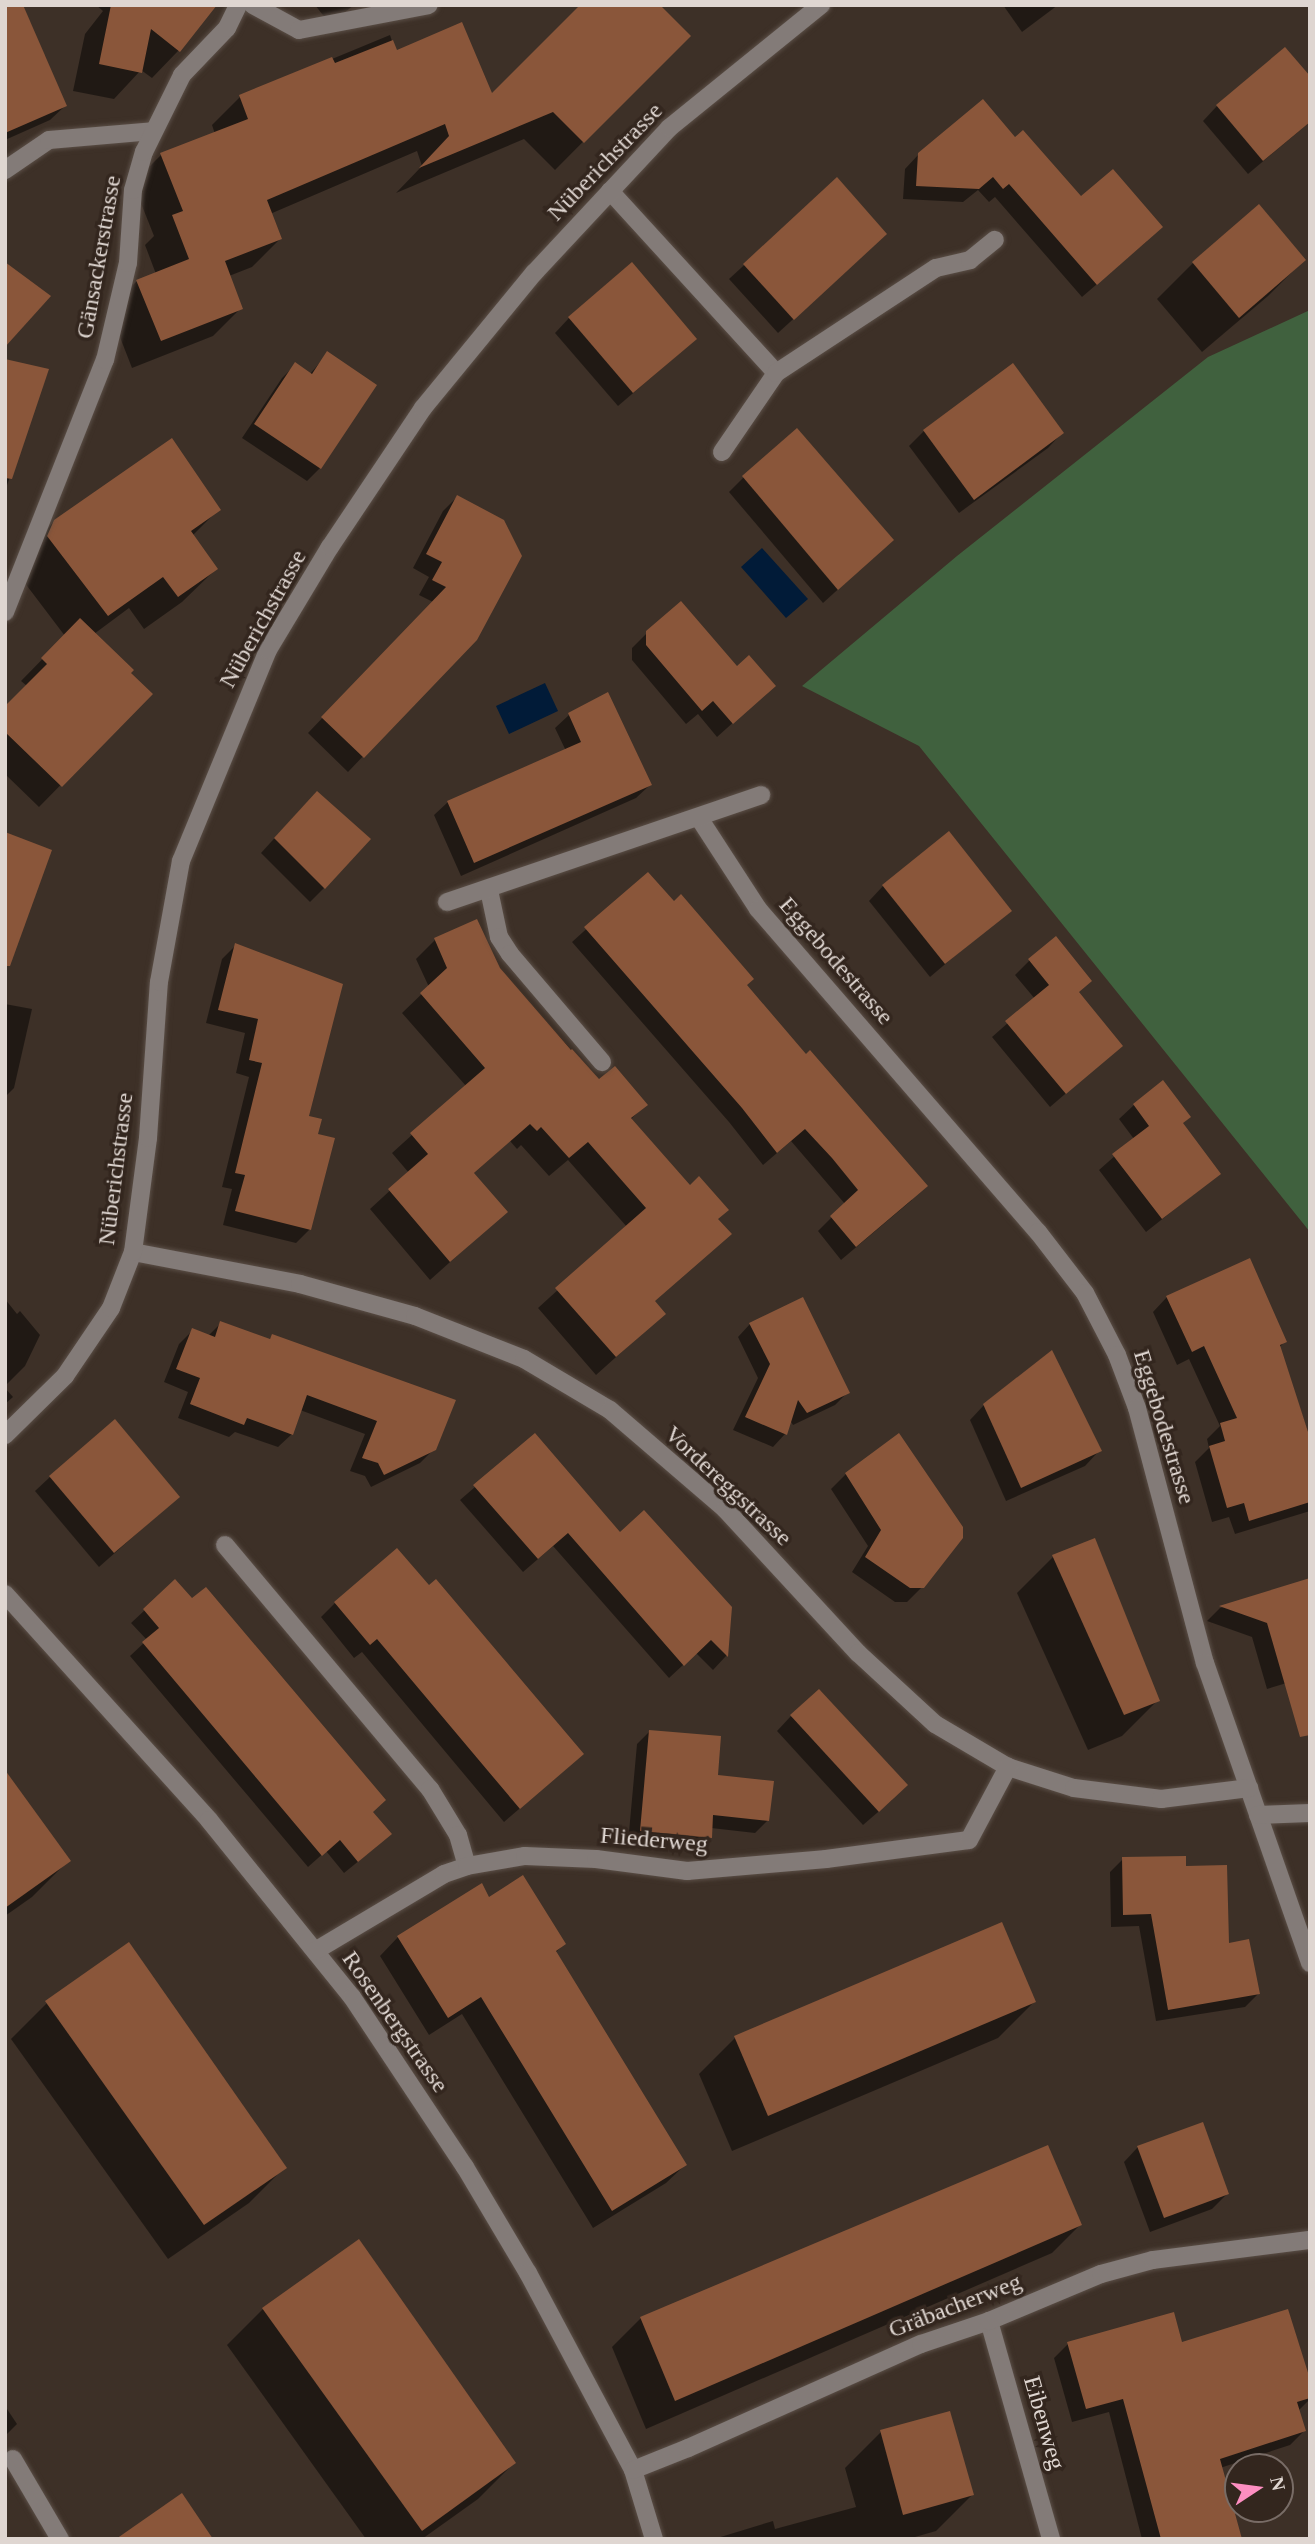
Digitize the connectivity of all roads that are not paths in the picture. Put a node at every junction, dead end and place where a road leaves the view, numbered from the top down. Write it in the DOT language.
graph roads {
  1 [pos="238,5"];
  2 [pos="253,5"];
  3 [pos="429,5"];
  4 [pos="821,5"];
  5 [pos="153,131"];
  6 [pos="5,170"];
  7 [pos="610,191"];
  8 [pos="995,240"];
  9 [pos="776,373"];
  10 [pos="722,452"];
  11 [pos="5,611"];
  12 [pos="761,795"];
  13 [pos="699,818"];
  14 [pos="489,890"];
  15 [pos="447,902"];
  16 [pos="602,1062"];
  17 [pos="133,1252"];
  18 [pos="5,1435"];
  19 [pos="225,1545"];
  20 [pos="5,1594"];
  21 [pos="1008,1768"];
  22 [pos="1249,1788"];
  23 [pos="1310,1813"];
  24 [pos="1258,1815"];
  25 [pos="467,1866"];
  26 [pos="315,1951"];
  27 [pos="1310,1964"];
  28 [pos="1310,2240"];
  29 [pos="989,2321"];
  30 [pos="13,2459"];
  31 [pos="632,2469"];
  32 [pos="60,2539"];
  33 [pos="654,2539"];
  34 [pos="1051,2539"];
  1 -- 5 [label="street, Gänsackerstrasse"];
  2 -- 3 [label="street"];
  4 -- 7 [label="street, Nüberichstrasse"];
  5 -- 6 [label="street"];
  5 -- 11 [label="street, Gänsackerstrasse"];
  7 -- 9 [label="street"];
  7 -- 17 [label="street, Nüberichstrasse"];
  8 -- 9 [label="street"];
  9 -- 10 [label="street"];
  12 -- 13 [label="street"];
  13 -- 14 [label="street"];
  13 -- 22 [label="street, Eggebodestrasse"];
  14 -- 15 [label="street"];
  14 -- 16 [label="street"];
  17 -- 18 [label="street, Nüberichstrasse"];
  17 -- 21 [label="street, Vordereggstrasse"];
  19 -- 25 [label="street"];
  20 -- 26 [label="street, Rosenbergstrasse"];
  21 -- 22 [label="street, Vordereggstrasse"];
  21 -- 25 [label="street, Fliederweg"];
  22 -- 24 [label="street, Eggebodestrasse"];
  23 -- 24 [label="street"];
  24 -- 27 [label="street, Eggebodestrasse"];
  25 -- 26 [label="street, Fliederweg"];
  26 -- 31 [label="street, Rosenbergstrasse"];
  28 -- 29 [label="street, Gräbacherweg"];
  29 -- 31 [label="street, Gräbacherweg"];
  29 -- 34 [label="street, Eibenweg"];
  30 -- 32 [label="street"];
  31 -- 33 [label="street, Rosenbergstrasse"];
}
